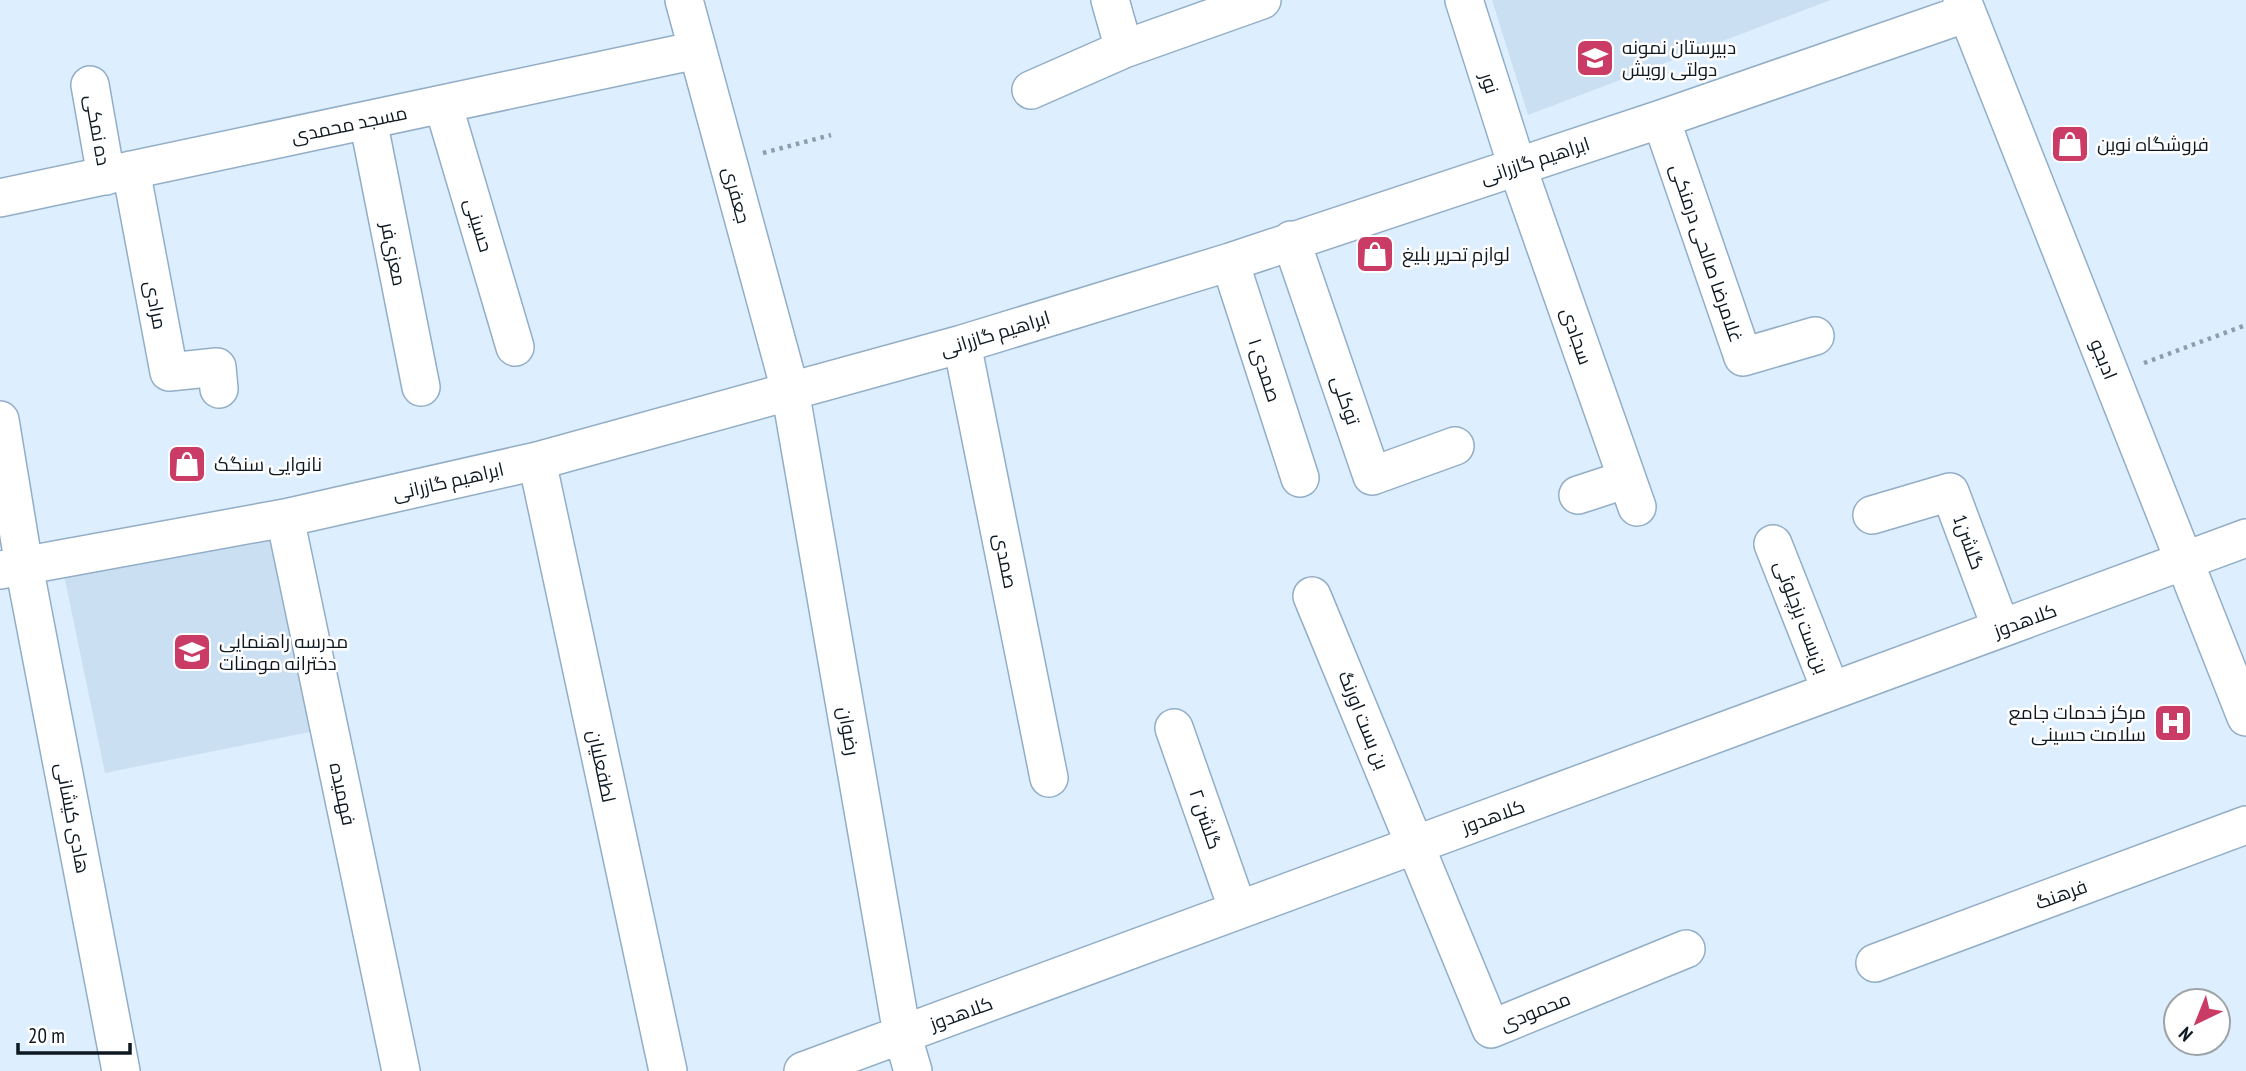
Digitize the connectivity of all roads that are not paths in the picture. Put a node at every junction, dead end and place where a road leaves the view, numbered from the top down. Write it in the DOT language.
graph roads {
  1 [pos="684,0"];
  2 [pos="1110,0"];
  3 [pos="1262,0"];
  4 [pos="1464,0"];
  5 [pos="1965,7"];
  6 [pos="1124,49"];
  7 [pos="697,50"];
  8 [pos="90,85"];
  9 [pos="1031,90"];
  10 [pos="443,104"];
  11 [pos="1661,119"];
  12 [pos="368,120"];
  13 [pos="1517,166"];
  14 [pos="119,173"];
  15 [pos="0,198"];
  16 [pos="1291,240"];
  17 [pos="1230,262"];
  18 [pos="1815,336"];
  19 [pos="962,344"];
  20 [pos="515,347"];
  21 [pos="421,387"];
  22 [pos="219,389"];
  23 [pos="790,390"];
  24 [pos="0,420"];
  25 [pos="1455,446"];
  26 [pos="537,461"];
  27 [pos="1300,478"];
  28 [pos="1578,495"];
  29 [pos="1872,515"];
  30 [pos="285,518"];
  31 [pos="2246,538"];
  32 [pos="1773,544"];
  33 [pos="2184,561"];
  34 [pos="12,568"];
  35 [pos="1312,596"];
  36 [pos="2001,628"];
  37 [pos="1831,691"];
  38 [pos="2246,717"];
  39 [pos="1174,728"];
  40 [pos="1049,778"];
  41 [pos="2246,825"];
  42 [pos="1415,845"];
  43 [pos="1238,910"];
  44 [pos="1685,949"];
  45 [pos="1875,963"];
  46 [pos="902,1034"];
  47 [pos="121,1071"];
  48 [pos="401,1071"];
  49 [pos="668,1071"];
  50 [pos="803,1071"];
  51 [pos="913,1071"];
  1 -- 7 [label="street, جعفری"];
  2 -- 6 [label="street"];
  3 -- 6 [label="street"];
  4 -- 13 [label="street, نور"];
  5 -- 11 [label="street, ابراهیم گازرانی"];
  5 -- 33 [label="street, ادبجو"];
  6 -- 9 [label="street"];
  7 -- 10 [label="street, مسجد محمدی"];
  7 -- 23 [label="street, جعفری"];
  8 -- 14 [label="street, ده نمکی"];
  10 -- 12 [label="street, مسجد محمدی"];
  10 -- 20 [label="street, حسینی"];
  11 -- 13 [label="street, ابراهیم گازرانی"];
  11 -- 18 [label="street, غلامرضا صالحی درمنکی"];
  12 -- 14 [label="street, مسجد محمدی"];
  12 -- 21 [label="street, معزی‌فر"];
  13 -- 16 [label="street, ابراهیم گازرانی"];
  13 -- 28 [label="street, سجادی"];
  14 -- 15 [label="street, مسجد محمدی"];
  14 -- 22 [label="street, مرادی"];
  16 -- 17 [label="street, ابراهیم گازرانی"];
  16 -- 25 [label="street, توکلی"];
  17 -- 19 [label="street, ابراهیم گازرانی"];
  17 -- 27 [label="street, صمدی ۱"];
  19 -- 23 [label="street, ابراهیم گازرانی"];
  19 -- 40 [label="street, صمدی"];
  23 -- 26 [label="street, ابراهیم گازرانی"];
  23 -- 46 [label="street, رضوان"];
  24 -- 34 [label="street, هادی کیشانی"];
  26 -- 30 [label="street, ابراهیم گازرانی"];
  26 -- 49 [label="street, لطفعلیان"];
  29 -- 36 [label="street, گلشن1"];
  30 -- 34 [label="street, ابراهیم گازرانی"];
  30 -- 48 [label="street, فهمیده"];
  31 -- 33 [label="street, کلاهدوز"];
  32 -- 37 [label="street, بن‌بست بزچلوئی"];
  33 -- 36 [label="street, کلاهدوز"];
  33 -- 38 [label="street, ادبجو"];
  34 -- 47 [label="street, هادی کیشانی"];
  35 -- 42 [label="street, بن بست اورنگ"];
  36 -- 37 [label="street, کلاهدوز"];
  37 -- 42 [label="street, کلاهدوز"];
  39 -- 43 [label="street, گلشن ۲"];
  41 -- 45 [label="street, فرهنگ"];
  42 -- 43 [label="street, کلاهدوز"];
  42 -- 44 [label="street, محمودی"];
  43 -- 46 [label="street, کلاهدوز"];
  46 -- 50 [label="street, کلاهدوز"];
  46 -- 51 [label="street, رضوان"];
}
